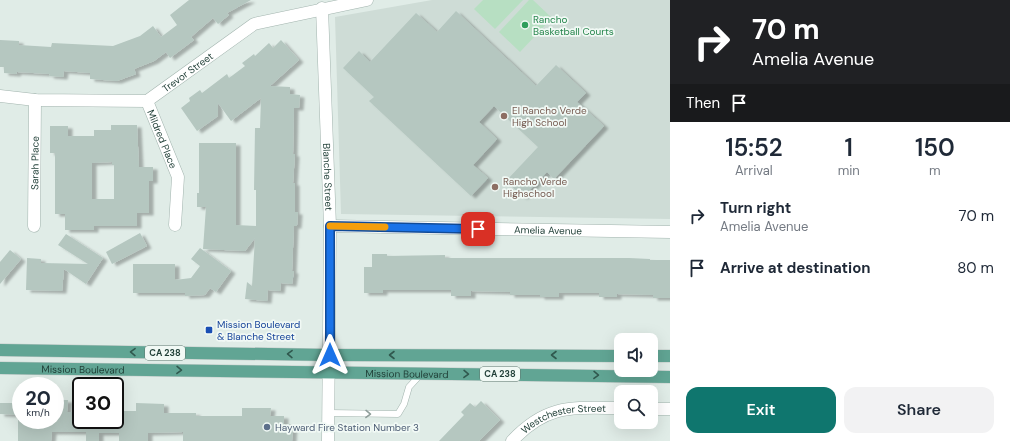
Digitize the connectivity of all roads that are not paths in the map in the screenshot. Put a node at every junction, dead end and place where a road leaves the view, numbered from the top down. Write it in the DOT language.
graph roads {
  1 [pos="367,0"];
  2 [pos="322,8"];
  3 [pos="0,96"];
  4 [pos="35,100"];
  5 [pos="147,101"];
  6 [pos="175,225"];
  7 [pos="34,226"];
  8 [pos="330,226"];
  9 [pos="670,232"];
  10 [pos="0,350"];
  11 [pos="330,355"];
  12 [pos="614,356"];
  13 [pos="658,356"];
  14 [pos="670,356"];
  15 [pos="0,368"];
  16 [pos="329,372"];
  17 [pos="422,373"];
  18 [pos="670,376"];
  19 [pos="614,408"];
  20 [pos="658,409"];
  21 [pos="670,409"];
  22 [pos="329,413"];
  23 [pos="328,441"];
  24 [pos="512,441"];
  1 -- 2 [label="street, Trevor Street"];
  2 -- 5 [label="street, Trevor Street"];
  2 -- 8 [label="street, Blanche Street"];
  3 -- 4 [label="street"];
  4 -- 5 [label="street"];
  4 -- 7 [label="street, Sarah Place"];
  5 -- 6 [label="street, Mildred Place"];
  8 -- 9 [label="street, Amelia Avenue"];
  8 -- 11 [label="street, Blanche Street"];
  11 -- 10 [label="main road, Mission Boulevard / CA 238, one-way"];
  12 -- 11 [label="main road, Mission Boulevard / CA 238, one-way"];
  11 -- 16 [label="street, Blanche Street"];
  13 -- 14 [label="main road"];
  15 -- 16 [label="main road, Mission Boulevard / CA 238, one-way"];
  16 -- 17 [label="main road, Mission Boulevard / CA 238"];
  16 -- 22 [label="street, Blanche Street"];
  17 -- 18 [label="main road, Mission Boulevard / CA 238, one-way"];
  22 -- 17 [label="lane, one-way"];
  19 -- 24 [label="street, Westchester Street"];
  20 -- 21 [label="street"];
  22 -- 23 [label="street, Blanche Street"];
}
